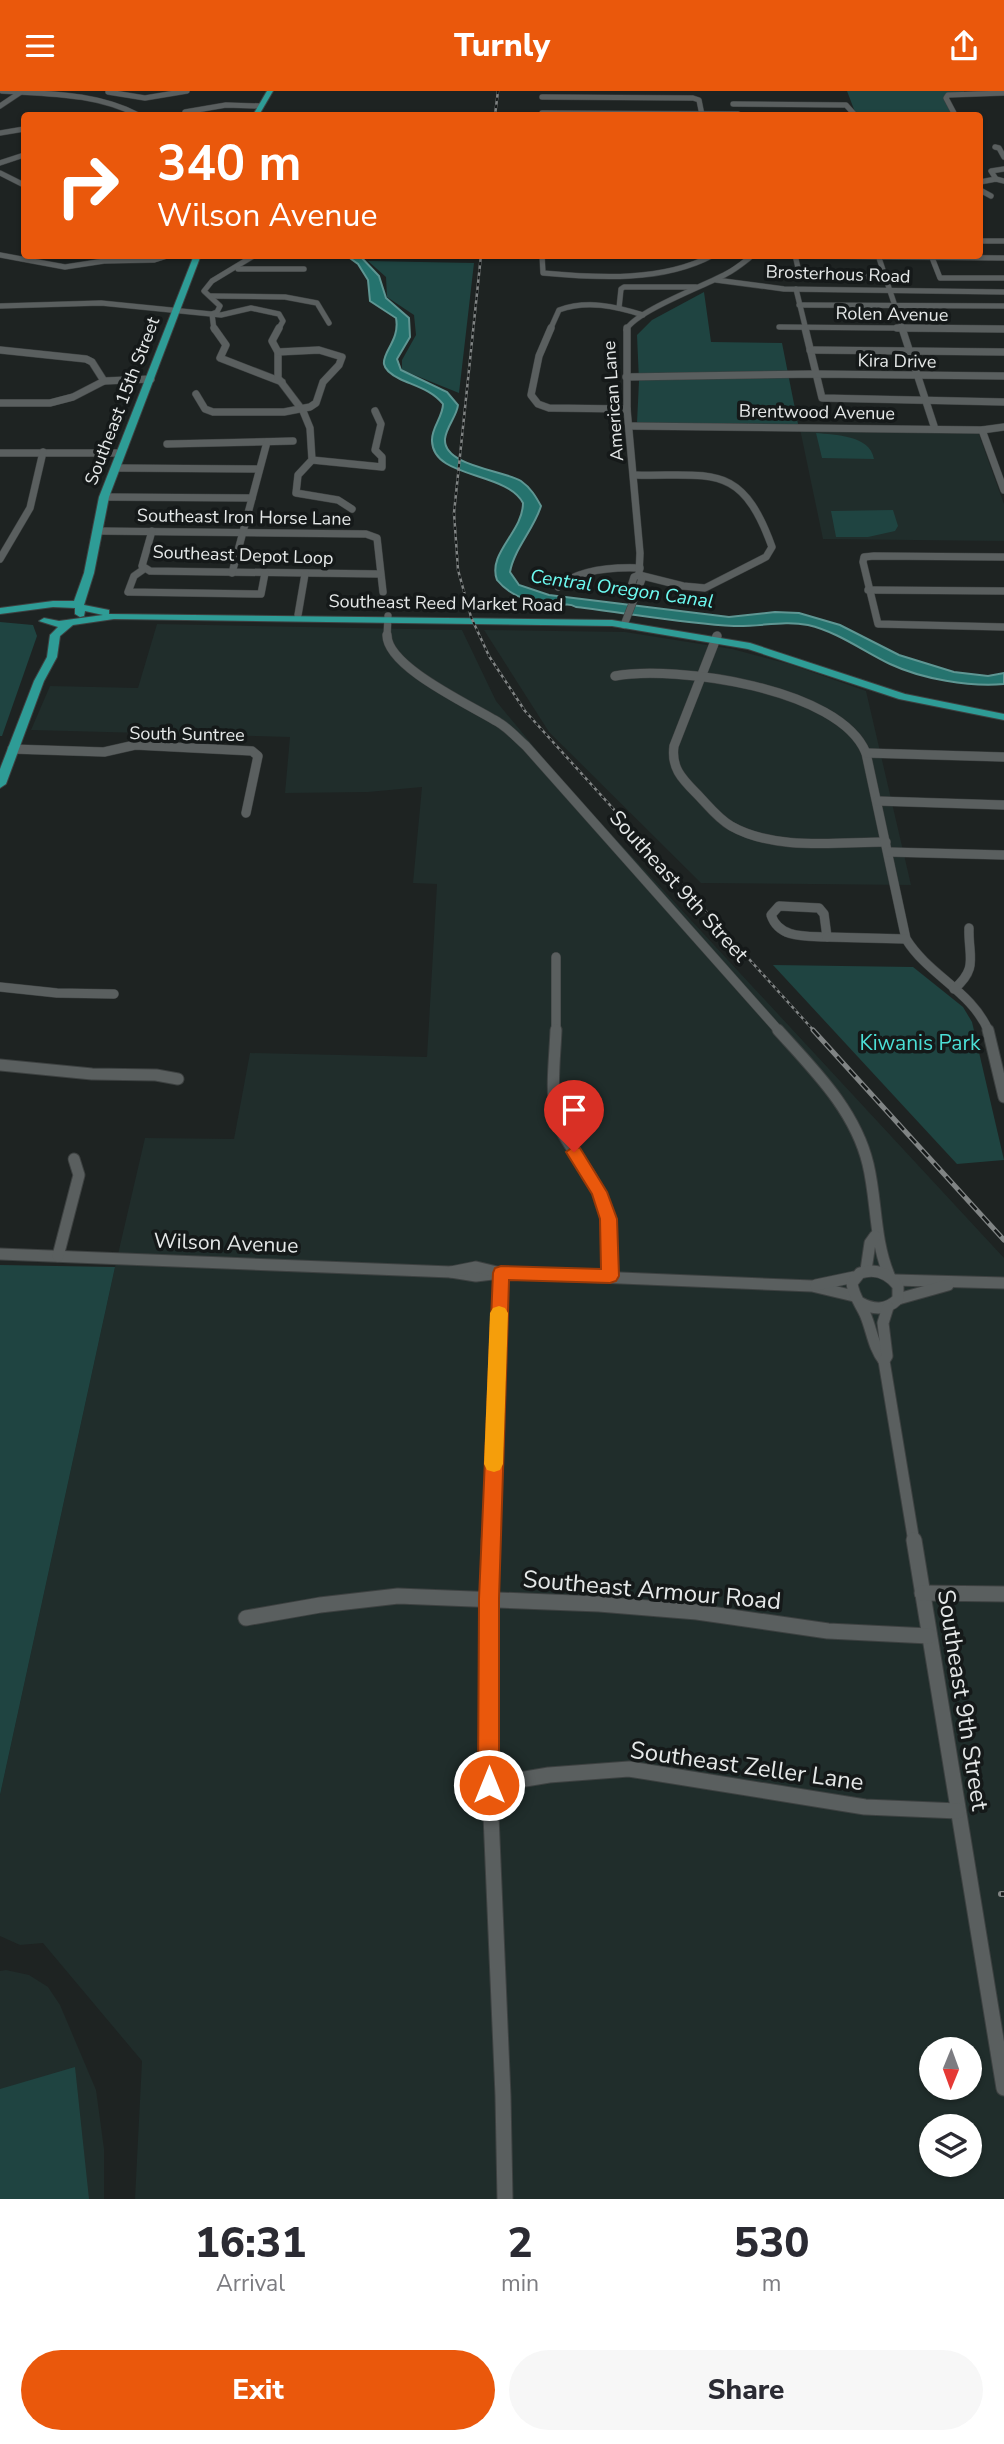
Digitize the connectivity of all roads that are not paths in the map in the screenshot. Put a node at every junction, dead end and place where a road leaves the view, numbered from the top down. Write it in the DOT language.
graph roads {
  1 [pos="2,91"];
  2 [pos="187,91"];
  3 [pos="730,91"];
  4 [pos="21,92"];
  5 [pos="111,92"];
  6 [pos="270,92"];
  7 [pos="1000,92"];
  8 [pos="964,93"];
  9 [pos="542,94"];
  10 [pos="95,100"];
  11 [pos="1004,100"];
  12 [pos="262,103"];
  13 [pos="0,106"];
  14 [pos="132,112"];
  15 [pos="185,112"];
  16 [pos="258,112"];
  17 [pos="542,112"];
  18 [pos="700,112"];
  19 [pos="734,112"];
  20 [pos="853,112"];
  21 [pos="954,112"];
  22 [pos="21,130"];
  23 [pos="0,133"];
  24 [pos="995,147"];
  25 [pos="21,156"];
  26 [pos="1004,156"];
  27 [pos="0,163"];
  28 [pos="1004,169"];
  29 [pos="0,173"];
  30 [pos="996,179"];
  31 [pos="983,181"];
  32 [pos="1004,181"];
  33 [pos="21,184"];
  34 [pos="983,192"];
  35 [pos="991,197"];
  36 [pos="983,241"];
  37 [pos="1004,241"];
  38 [pos="0,255"];
  39 [pos="983,258"];
  40 [pos="1004,258"];
  41 [pos="98,259"];
  42 [pos="117,259"];
  43 [pos="154,259"];
  44 [pos="196,259"];
  45 [pos="250,259"];
  46 [pos="542,259"];
  47 [pos="705,259"];
  48 [pos="748,259"];
  49 [pos="796,259"];
  50 [pos="880,259"];
  51 [pos="932,259"];
  52 [pos="687,268"];
  53 [pos="238,269"];
  54 [pos="304,269"];
  55 [pos="696,272"];
  56 [pos="885,277"];
  57 [pos="1004,278"];
  58 [pos="716,280"];
  59 [pos="699,288"];
  60 [pos="796,289"];
  61 [pos="889,291"];
  62 [pos="1004,292"];
  63 [pos="210,296"];
  64 [pos="799,305"];
  65 [pos="0,306"];
  66 [pos="894,306"];
  67 [pos="1004,306"];
  68 [pos="619,308"];
  69 [pos="176,310"];
  70 [pos="212,314"];
  71 [pos="642,315"];
  72 [pos="330,323"];
  73 [pos="779,327"];
  74 [pos="805,327"];
  75 [pos="901,328"];
  76 [pos="1004,329"];
  77 [pos="0,350"];
  78 [pos="810,350"];
  79 [pos="909,351"];
  80 [pos="278,352"];
  81 [pos="1004,352"];
  82 [pos="815,374"];
  83 [pos="917,375"];
  84 [pos="1004,376"];
  85 [pos="626,377"];
  86 [pos="151,379"];
  87 [pos="104,381"];
  88 [pos="282,382"];
  89 [pos="196,394"];
  90 [pos="926,401"];
  91 [pos="1004,402"];
  92 [pos="0,403"];
  93 [pos="627,409"];
  94 [pos="303,411"];
  95 [pos="375,411"];
  96 [pos="629,426"];
  97 [pos="1004,427"];
  98 [pos="935,429"];
  99 [pos="982,430"];
  100 [pos="267,442"];
  101 [pos="293,442"];
  102 [pos="167,444"];
  103 [pos="44,452"];
  104 [pos="0,453"];
  105 [pos="120,453"];
  106 [pos="312,460"];
  107 [pos="115,468"];
  108 [pos="260,469"];
  109 [pos="634,475"];
  110 [pos="1004,490"];
  111 [pos="104,497"];
  112 [pos="252,498"];
  113 [pos="352,509"];
  114 [pos="98,531"];
  115 [pos="152,531"];
  116 [pos="243,532"];
  117 [pos="1004,557"];
  118 [pos="0,559"];
  119 [pos="91,562"];
  120 [pos="144,569"];
  121 [pos="639,571"];
  122 [pos="232,573"];
  123 [pos="265,573"];
  124 [pos="305,574"];
  125 [pos="380,575"];
  126 [pos="558,587"];
  127 [pos="869,590"];
  128 [pos="1004,591"];
  129 [pos="383,592"];
  130 [pos="55,604"];
  131 [pos="80,607"];
  132 [pos="0,614"];
  133 [pos="298,615"];
  134 [pos="43,619"];
  135 [pos="387,619"];
  136 [pos="625,621"];
  137 [pos="71,622"];
  138 [pos="1004,627"];
  139 [pos="717,638"];
  140 [pos="43,671"];
  141 [pos="615,676"];
  142 [pos="702,678"];
  143 [pos="1004,715"];
  144 [pos="12,749"];
  145 [pos="866,754"];
  146 [pos="1004,757"];
  147 [pos="0,784"];
  148 [pos="877,801"];
  149 [pos="1004,805"];
  150 [pos="246,814"];
  151 [pos="887,847"];
  152 [pos="1004,855"];
  153 [pos="969,927"];
  154 [pos="827,937"];
  155 [pos="906,939"];
  156 [pos="556,957"];
  157 [pos="0,987"];
  158 [pos="954,989"];
  159 [pos="114,994"];
  160 [pos="0,1065"];
  161 [pos="1000,1068"];
  162 [pos="178,1079"];
  163 [pos="1004,1097"];
  164 [pos="74,1159"];
  165 [pos="874,1236"];
  166 [pos="0,1254"];
  167 [pos="58,1256"];
  168 [pos="866,1270"];
  169 [pos="501,1273"];
  170 [pos="610,1276"];
  171 [pos="854,1277"];
  172 [pos="892,1278"];
  173 [pos="958,1282"];
  174 [pos="1004,1283"];
  175 [pos="811,1286"];
  176 [pos="856,1299"];
  177 [pos="893,1303"];
  178 [pos="884,1361"];
  179 [pos="922,1593"];
  180 [pos="1004,1594"];
  181 [pos="489,1599"];
  182 [pos="246,1618"];
  183 [pos="929,1636"];
  184 [pos="489,1785"];
  185 [pos="958,1811"];
  186 [pos="1004,2088"];
  187 [pos="505,2199"];
  1 -- 4 [label="street"];
  2 -- 5 [label="street"];
  3 -- 19 [label="street"];
  4 -- 10 [label="street"];
  4 -- 13 [label="street"];
  5 -- 10 [label="street"];
  6 -- 12 [label="main road"];
  7 -- 8 [label="street"];
  7 -- 11 [label="street"];
  8 -- 21 [label="street"];
  9 -- 17 [label="street"];
  9 -- 18 [label="street"];
  10 -- 14 [label="street"];
  12 -- 15 [label="street"];
  12 -- 16 [label="main road"];
  19 -- 20 [label="street"];
  22 -- 23 [label="street"];
  24 -- 26 [label="street"];
  25 -- 27 [label="street"];
  28 -- 30 [label="street"];
  29 -- 33 [label="street"];
  30 -- 31 [label="street"];
  30 -- 32 [label="street"];
  34 -- 35 [label="street"];
  36 -- 37 [label="street"];
  38 -- 41 [label="street"];
  39 -- 40 [label="street"];
  42 -- 43 [label="street"];
  44 -- 69 [label="main road, Southeast 15th Street"];
  45 -- 53 [label="street"];
  46 -- 52 [label="street"];
  47 -- 52 [label="street"];
  48 -- 58 [label="street, Brosterhous Road"];
  49 -- 56 [label="street"];
  50 -- 56 [label="street"];
  51 -- 57 [label="street"];
  52 -- 55 [label="street"];
  53 -- 54 [label="street"];
  53 -- 63 [label="street"];
  56 -- 61 [label="street"];
  58 -- 59 [label="street"];
  58 -- 60 [label="street, Brosterhous Road"];
  59 -- 68 [label="street"];
  59 -- 71 [label="street"];
  60 -- 61 [label="street, Brosterhous Road"];
  60 -- 64 [label="street"];
  61 -- 62 [label="street, Brosterhous Road"];
  61 -- 66 [label="street"];
  63 -- 70 [label="street"];
  63 -- 72 [label="street"];
  64 -- 66 [label="street"];
  64 -- 74 [label="street"];
  65 -- 69 [label="street"];
  66 -- 67 [label="street"];
  66 -- 75 [label="street"];
  68 -- 71 [label="street"];
  68 -- 93 [label="street"];
  69 -- 70 [label="street"];
  69 -- 86 [label="main road, Southeast 15th Street"];
  70 -- 80 [label="street"];
  70 -- 88 [label="street"];
  71 -- 85 [label="street, American Lane"];
  73 -- 74 [label="street, Rolen Avenue"];
  74 -- 75 [label="street, Rolen Avenue"];
  74 -- 78 [label="street"];
  75 -- 76 [label="street, Rolen Avenue"];
  75 -- 79 [label="street"];
  77 -- 87 [label="street"];
  78 -- 79 [label="street"];
  78 -- 82 [label="street"];
  79 -- 81 [label="street"];
  79 -- 83 [label="street"];
  80 -- 88 [label="street"];
  80 -- 94 [label="street"];
  82 -- 83 [label="street, Kira Drive"];
  82 -- 85 [label="street, Kira Drive"];
  82 -- 90 [label="street"];
  83 -- 84 [label="street, Kira Drive"];
  83 -- 90 [label="street"];
  85 -- 93 [label="street, American Lane"];
  86 -- 87 [label="street"];
  86 -- 105 [label="main road, Southeast 15th Street"];
  87 -- 92 [label="street"];
  88 -- 94 [label="street"];
  89 -- 94 [label="street"];
  90 -- 91 [label="street"];
  90 -- 98 [label="street"];
  93 -- 96 [label="street, American Lane"];
  94 -- 106 [label="street"];
  95 -- 106 [label="street"];
  96 -- 98 [label="street, Brentwood Avenue"];
  96 -- 109 [label="street, American Lane"];
  97 -- 99 [label="street, Brentwood Avenue"];
  98 -- 99 [label="street, Brentwood Avenue"];
  99 -- 110 [label="street"];
  100 -- 101 [label="street"];
  100 -- 102 [label="street"];
  100 -- 108 [label="street"];
  103 -- 104 [label="street"];
  103 -- 105 [label="street"];
  103 -- 118 [label="street"];
  105 -- 107 [label="main road, Southeast 15th Street"];
  106 -- 113 [label="street"];
  107 -- 108 [label="street"];
  107 -- 111 [label="main road, Southeast 15th Street"];
  108 -- 112 [label="street"];
  109 -- 121 [label="street, American Lane"];
  109 -- 121 [label="street"];
  111 -- 112 [label="street"];
  111 -- 114 [label="main road, Southeast 15th Street"];
  112 -- 116 [label="street"];
  114 -- 115 [label="street, Southeast Iron Horse Lane"];
  114 -- 119 [label="main road, Southeast 15th Street"];
  115 -- 116 [label="street, Southeast Iron Horse Lane"];
  115 -- 120 [label="street, Southeast Depot Loop"];
  116 -- 122 [label="street"];
  116 -- 125 [label="street, Southeast Iron Horse Lane"];
  117 -- 127 [label="street"];
  119 -- 130 [label="main road, Southeast 15th Street"];
  119 -- 131 [label="main road, Southeast 15th Street"];
  120 -- 122 [label="street, Southeast Depot Loop"];
  120 -- 123 [label="street"];
  121 -- 126 [label="street"];
  121 -- 136 [label="street, American Lane"];
  122 -- 123 [label="street, Southeast Depot Loop"];
  123 -- 124 [label="street, Southeast Depot Loop"];
  124 -- 125 [label="street, Southeast Depot Loop"];
  124 -- 133 [label="street"];
  125 -- 129 [label="street, Southeast Iron Horse Lane"];
  127 -- 128 [label="street"];
  127 -- 138 [label="street"];
  130 -- 131 [label="main road, Southeast Reed Market Road"];
  130 -- 132 [label="main road, Southeast Reed Market Road"];
  130 -- 134 [label="main road, Southeast 15th Street"];
  131 -- 133 [label="main road, Southeast Reed Market Road"];
  131 -- 137 [label="main road, Southeast 15th Street"];
  132 -- 134 [label="main road, Southeast Reed Market Road"];
  133 -- 135 [label="main road, Southeast Reed Market Road"];
  134 -- 137 [label="main road, Southeast Reed Market Road"];
  134 -- 140 [label="main road, Southeast 15th Street"];
  135 -- 136 [label="main road, Southeast Reed Market Road"];
  135 -- 137 [label="main road, Southeast Reed Market Road"];
  135 -- 165 [label="street, Southeast 9th Street"];
  136 -- 139 [label="main road, Southeast Reed Market Road"];
  137 -- 140 [label="main road, Southeast 15th Street"];
  139 -- 142 [label="street"];
  139 -- 143 [label="main road, Southeast Reed Market Road"];
  140 -- 144 [label="main road, Southeast 15th Street"];
  141 -- 142 [label="street"];
  142 -- 145 [label="street"];
  142 -- 151 [label="street"];
  144 -- 147 [label="main road, Southeast 15th Street"];
  144 -- 150 [label="street, South Suntree"];
  145 -- 146 [label="street"];
  145 -- 148 [label="street"];
  148 -- 149 [label="street"];
  148 -- 151 [label="street"];
  151 -- 152 [label="street"];
  151 -- 155 [label="street"];
  153 -- 158 [label="street"];
  154 -- 154 [label="street"];
  154 -- 155 [label="street"];
  155 -- 158 [label="street"];
  156 -- 170 [label="street"];
  157 -- 159 [label="street"];
  158 -- 161 [label="street"];
  160 -- 162 [label="street"];
  161 -- 163 [label="street"];
  164 -- 167 [label="street"];
  165 -- 168 [label="street, Southeast 9th Street"];
  165 -- 172 [label="street, Southeast 9th Street"];
  166 -- 167 [label="street, Wilson Avenue"];
  167 -- 169 [label="street, Wilson Avenue"];
  168 -- 171 [label="street"];
  168 -- 172 [label="street"];
  169 -- 170 [label="street, Wilson Avenue"];
  169 -- 181 [label="street"];
  170 -- 175 [label="street, Wilson Avenue"];
  171 -- 175 [label="street, Wilson Avenue"];
  171 -- 176 [label="street"];
  172 -- 173 [label="street"];
  172 -- 177 [label="street"];
  173 -- 174 [label="street"];
  173 -- 177 [label="street"];
  175 -- 176 [label="street, Wilson Avenue"];
  176 -- 177 [label="street"];
  176 -- 178 [label="street, Southeast 9th Street"];
  177 -- 178 [label="street, Southeast 9th Street"];
  178 -- 179 [label="street, Southeast 9th Street"];
  179 -- 180 [label="street"];
  179 -- 183 [label="street, Southeast 9th Street"];
  181 -- 182 [label="street, Southeast Armour Road"];
  181 -- 183 [label="street, Southeast Armour Road"];
  181 -- 184 [label="street"];
  183 -- 185 [label="street, Southeast 9th Street"];
  184 -- 185 [label="street, Southeast Zeller Lane"];
  184 -- 187 [label="street"];
  185 -- 186 [label="street, Southeast 9th Street"];
}
